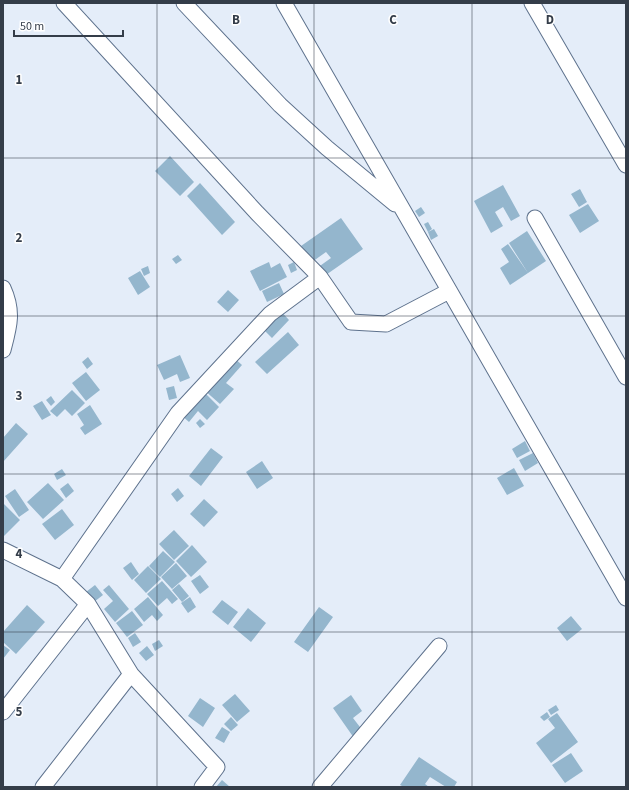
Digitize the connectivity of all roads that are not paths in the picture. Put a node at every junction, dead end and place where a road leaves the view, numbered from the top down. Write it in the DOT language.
graph roads {
  1 [pos="64,3"];
  2 [pos="184,3"];
  3 [pos="284,3"];
  4 [pos="532,3"];
  5 [pos="626,165"];
  6 [pos="403,211"];
  7 [pos="535,218"];
  8 [pos="320,277"];
  9 [pos="3,288"];
  10 [pos="449,291"];
  11 [pos="3,350"];
  12 [pos="626,377"];
  13 [pos="3,550"];
  14 [pos="62,579"];
  15 [pos="626,598"];
  16 [pos="88,604"];
  17 [pos="439,646"];
  18 [pos="131,674"];
  19 [pos="3,712"];
  20 [pos="43,787"];
  21 [pos="202,787"];
  22 [pos="320,787"];
  1 -- 8 [label="street"];
  2 -- 6 [label="street"];
  3 -- 6 [label="street"];
  4 -- 5 [label="street"];
  6 -- 10 [label="street"];
  7 -- 12 [label="street"];
  8 -- 10 [label="street"];
  8 -- 14 [label="street"];
  9 -- 11 [label="street"];
  10 -- 15 [label="street"];
  13 -- 14 [label="street"];
  14 -- 16 [label="street"];
  16 -- 18 [label="street"];
  16 -- 19 [label="street"];
  17 -- 22 [label="street"];
  18 -- 20 [label="street"];
  18 -- 21 [label="street"];
}
